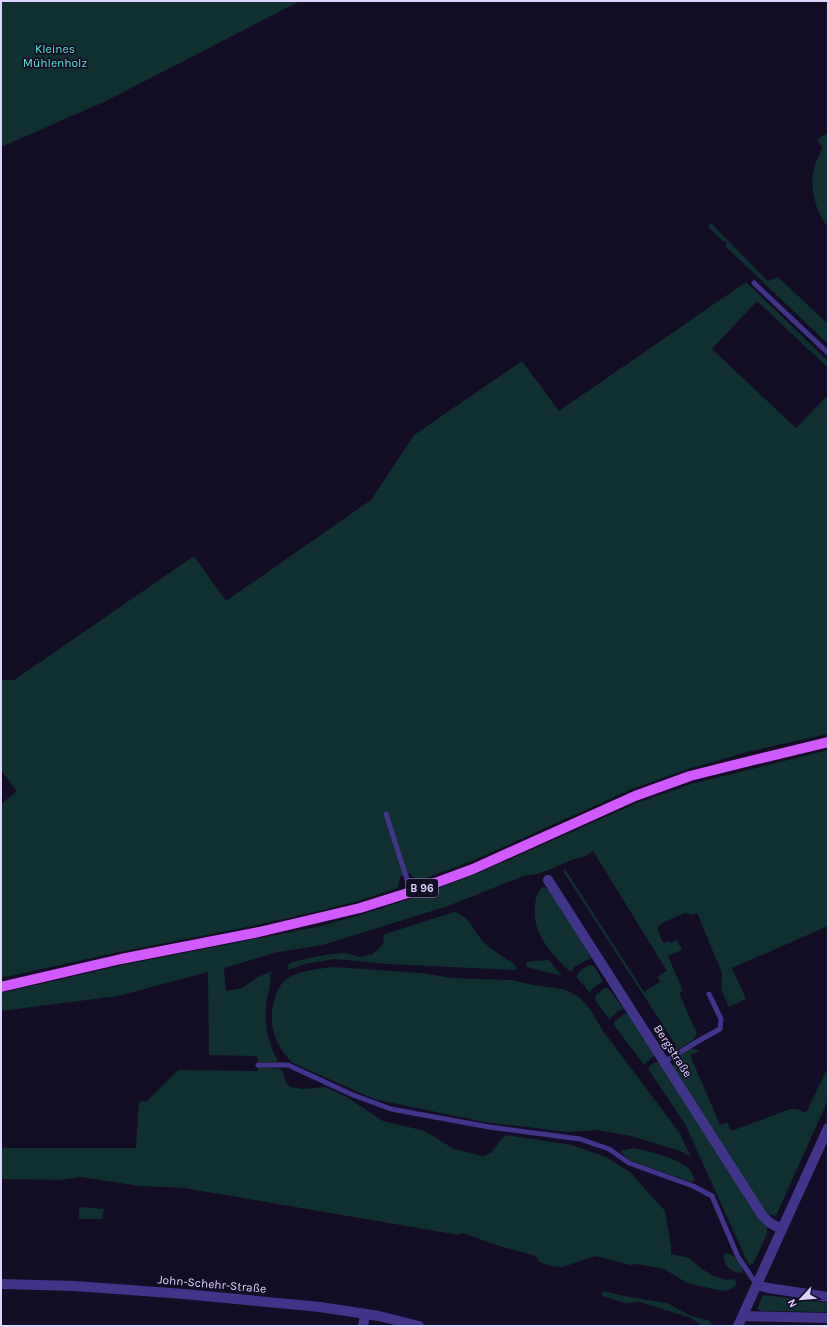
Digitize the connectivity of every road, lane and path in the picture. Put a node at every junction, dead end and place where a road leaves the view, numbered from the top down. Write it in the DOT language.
graph roads {
  1 [pos="754,283"];
  2 [pos="828,353"];
  3 [pos="828,742"];
  4 [pos="386,814"];
  5 [pos="548,880"];
  6 [pos="410,892"];
  7 [pos="1,987"];
  8 [pos="709,994"];
  9 [pos="664,1062"];
  10 [pos="258,1065"];
  11 [pos="828,1128"];
  12 [pos="782,1230"];
  13 [pos="1,1284"];
  14 [pos="757,1285"];
  15 [pos="828,1297"];
  16 [pos="365,1314"];
  17 [pos="743,1316"];
  18 [pos="828,1318"];
  19 [pos="363,1326"];
  20 [pos="420,1326"];
  21 [pos="738,1326"];
  1 -- 2 [label="lane"];
  3 -- 6 [label="main road, B 96"];
  4 -- 6 [label="lane"];
  5 -- 9 [label="street, Bergstraße"];
  6 -- 7 [label="main road, B 96"];
  8 -- 9 [label="lane"];
  9 -- 12 [label="street, Bergstraße"];
  10 -- 14 [label="lane"];
  11 -- 12 [label="street"];
  12 -- 14 [label="street"];
  13 -- 16 [label="street, John-Schehr-Straße"];
  14 -- 15 [label="street"];
  14 -- 17 [label="street"];
  16 -- 19 [label="street"];
  16 -- 20 [label="street, John-Schehr-Straße"];
  17 -- 18 [label="street"];
  17 -- 21 [label="street"];
}
